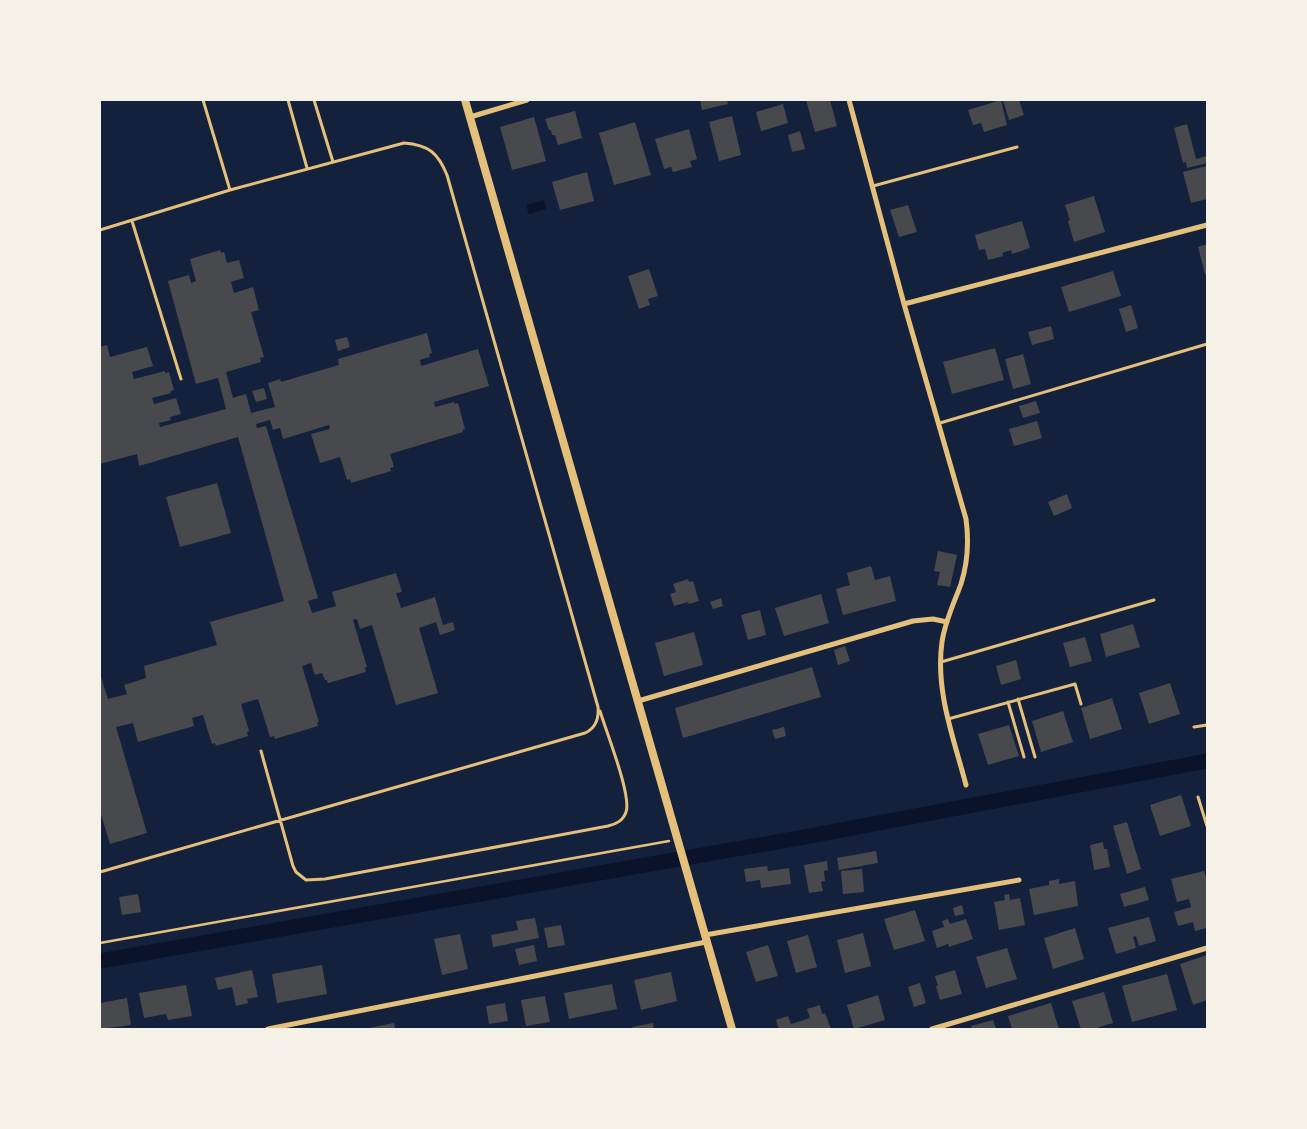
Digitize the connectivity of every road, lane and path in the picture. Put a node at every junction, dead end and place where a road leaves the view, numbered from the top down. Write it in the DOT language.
graph roads {
  1 [pos="203,100"];
  2 [pos="288,100"];
  3 [pos="314,100"];
  4 [pos="465,100"];
  5 [pos="527,100"];
  6 [pos="848,100"];
  7 [pos="470,117"];
  8 [pos="1017,147"];
  9 [pos="333,162"];
  10 [pos="307,168"];
  11 [pos="872,186"];
  12 [pos="230,190"];
  13 [pos="132,221"];
  14 [pos="1207,225"];
  15 [pos="100,230"];
  16 [pos="904,304"];
  17 [pos="1207,344"];
  18 [pos="181,379"];
  19 [pos="940,424"];
  20 [pos="1154,600"];
  21 [pos="947,622"];
  22 [pos="941,662"];
  23 [pos="1018,699"];
  24 [pos="638,701"];
  25 [pos="1008,702"];
  26 [pos="1081,704"];
  27 [pos="598,707"];
  28 [pos="948,719"];
  29 [pos="1207,725"];
  30 [pos="1194,727"];
  31 [pos="261,751"];
  32 [pos="1024,756"];
  33 [pos="1035,757"];
  34 [pos="966,785"];
  35 [pos="1198,797"];
  36 [pos="280,821"];
  37 [pos="1207,826"];
  38 [pos="678,841"];
  39 [pos="100,872"];
  40 [pos="1019,880"];
  41 [pos="705,938"];
  42 [pos="100,943"];
  43 [pos="1207,948"];
  44 [pos="268,1029"];
  45 [pos="732,1029"];
  46 [pos="932,1029"];
  1 -- 12 [label="lane"];
  2 -- 10 [label="lane"];
  3 -- 9 [label="lane"];
  4 -- 7 [label="street"];
  5 -- 7 [label="street"];
  6 -- 11 [label="street"];
  7 -- 24 [label="street"];
  8 -- 11 [label="lane"];
  9 -- 10 [label="lane"];
  9 -- 27 [label="lane"];
  10 -- 12 [label="lane"];
  11 -- 16 [label="street"];
  12 -- 13 [label="lane"];
  13 -- 15 [label="lane"];
  13 -- 18 [label="lane"];
  14 -- 16 [label="street"];
  16 -- 19 [label="street"];
  17 -- 19 [label="lane"];
  19 -- 21 [label="street"];
  20 -- 22 [label="lane"];
  21 -- 22 [label="street"];
  21 -- 24 [label="street"];
  22 -- 28 [label="street"];
  23 -- 25 [label="lane"];
  23 -- 26 [label="lane"];
  23 -- 33 [label="lane"];
  24 -- 38 [label="street"];
  25 -- 28 [label="lane"];
  25 -- 32 [label="lane"];
  27 -- 36 [label="lane"];
  27 -- 36 [label="lane"];
  28 -- 34 [label="street"];
  29 -- 30 [label="lane"];
  31 -- 36 [label="lane"];
  35 -- 37 [label="lane"];
  36 -- 39 [label="lane"];
  38 -- 41 [label="street"];
  38 -- 42 [label="path"];
  40 -- 41 [label="street"];
  41 -- 44 [label="street"];
  41 -- 45 [label="street"];
  43 -- 46 [label="street"];
}
